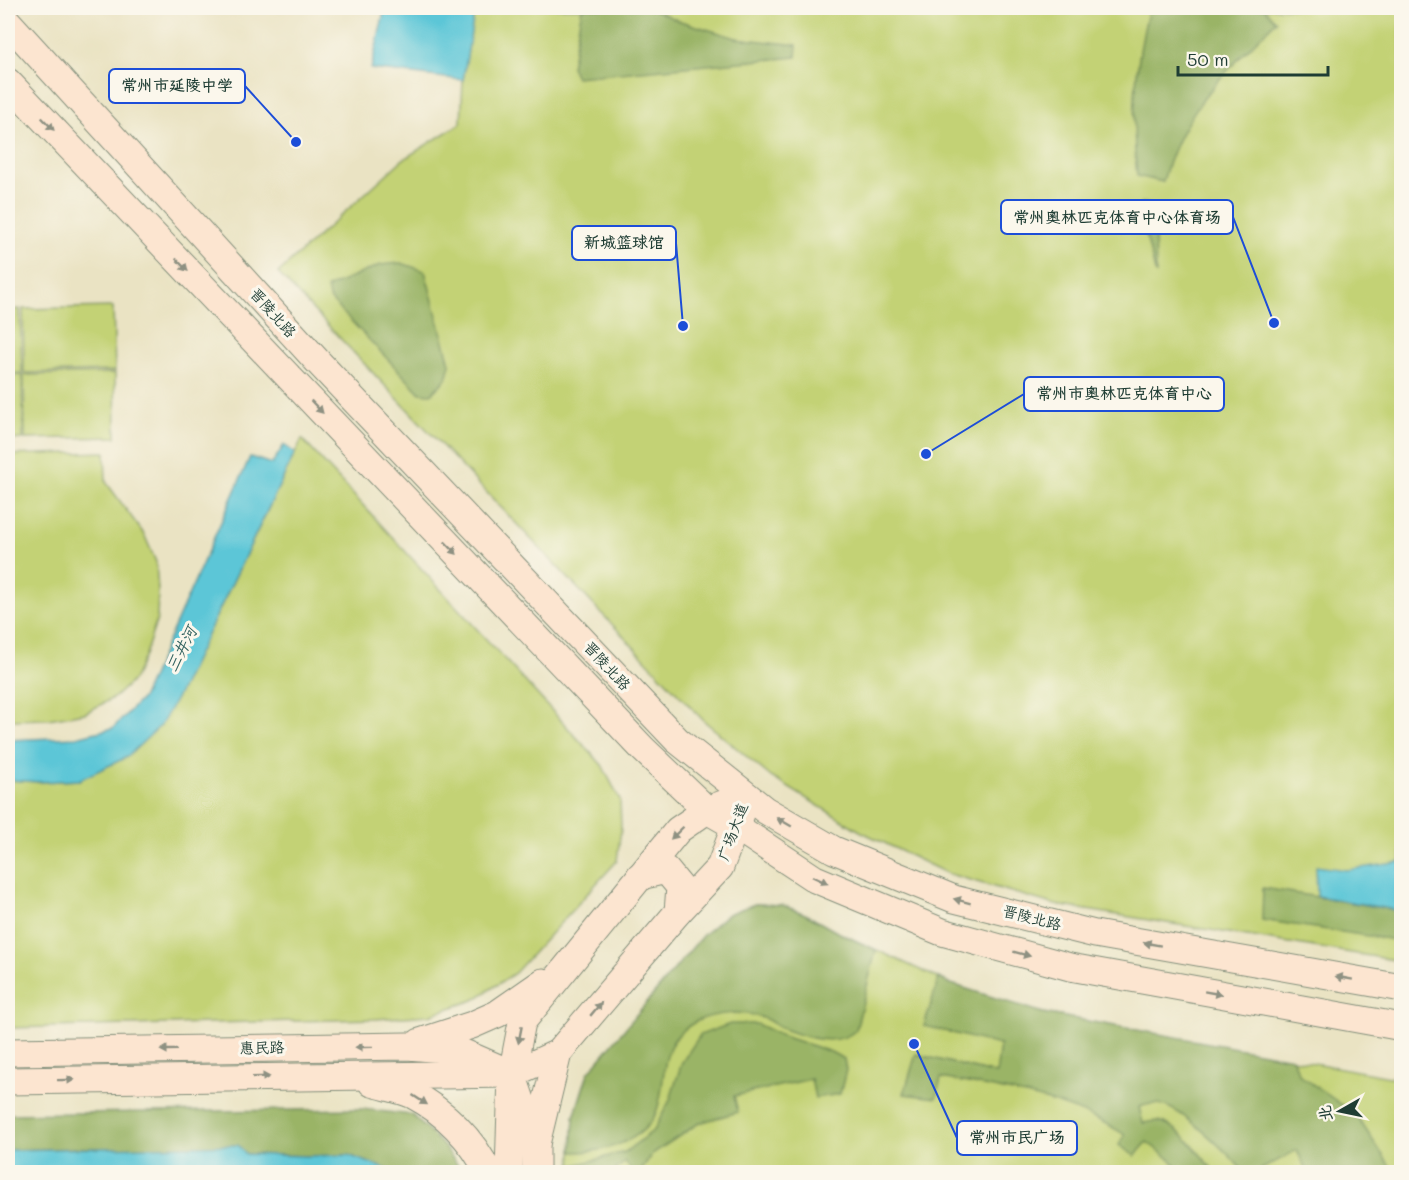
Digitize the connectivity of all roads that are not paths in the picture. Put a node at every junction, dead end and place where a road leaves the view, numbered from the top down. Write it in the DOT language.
graph roads {
  1 [pos="8,22"];
  2 [pos="8,82"];
  3 [pos="746,795"];
  4 [pos="707,810"];
  5 [pos="735,826"];
  6 [pos="640,876"];
  7 [pos="678,912"];
  8 [pos="573,959"];
  9 [pos="1401,988"];
  10 [pos="1401,1028"];
  11 [pos="407,1046"];
  12 [pos="8,1052"];
  13 [pos="558,1053"];
  14 [pos="512,1074"];
  15 [pos="345,1076"];
  16 [pos="8,1081"];
  17 [pos="536,1144"];
  18 [pos="488,1173"];
  19 [pos="509,1173"];
  20 [pos="536,1173"];
  1 -- 3 [label="main road, 晋陵北路"];
  2 -- 4 [label="main road, 晋陵北路, one-way"];
  3 -- 4 [label="main road, 广场大道"];
  3 -- 5 [label="main road, 广场大道"];
  9 -- 3 [label="main road, 晋陵北路, one-way"];
  4 -- 5 [label="main road, 晋陵北路"];
  4 -- 6 [label="main road, 广场大道, one-way"];
  5 -- 7 [label="main road, 广场大道"];
  5 -- 10 [label="main road, 晋陵北路, one-way"];
  6 -- 7 [label="main road"];
  6 -- 8 [label="main road, 广场大道"];
  13 -- 7 [label="main road, 广场大道, one-way"];
  8 -- 11 [label="main road"];
  8 -- 14 [label="main road, 广场大道, one-way"];
  11 -- 12 [label="main road, 惠民路, one-way"];
  11 -- 14 [label="main road, 惠民路"];
  13 -- 14 [label="main road, 惠民路"];
  13 -- 17 [label="main road, 广场大道"];
  14 -- 15 [label="main road, 惠民路"];
  14 -- 17 [label="main road"];
  14 -- 19 [label="main road, 广场大道"];
  16 -- 15 [label="main road, 惠民路, one-way"];
  15 -- 18 [label="main road, one-way"];
  17 -- 20 [label="main road, 广场大道"];
}
